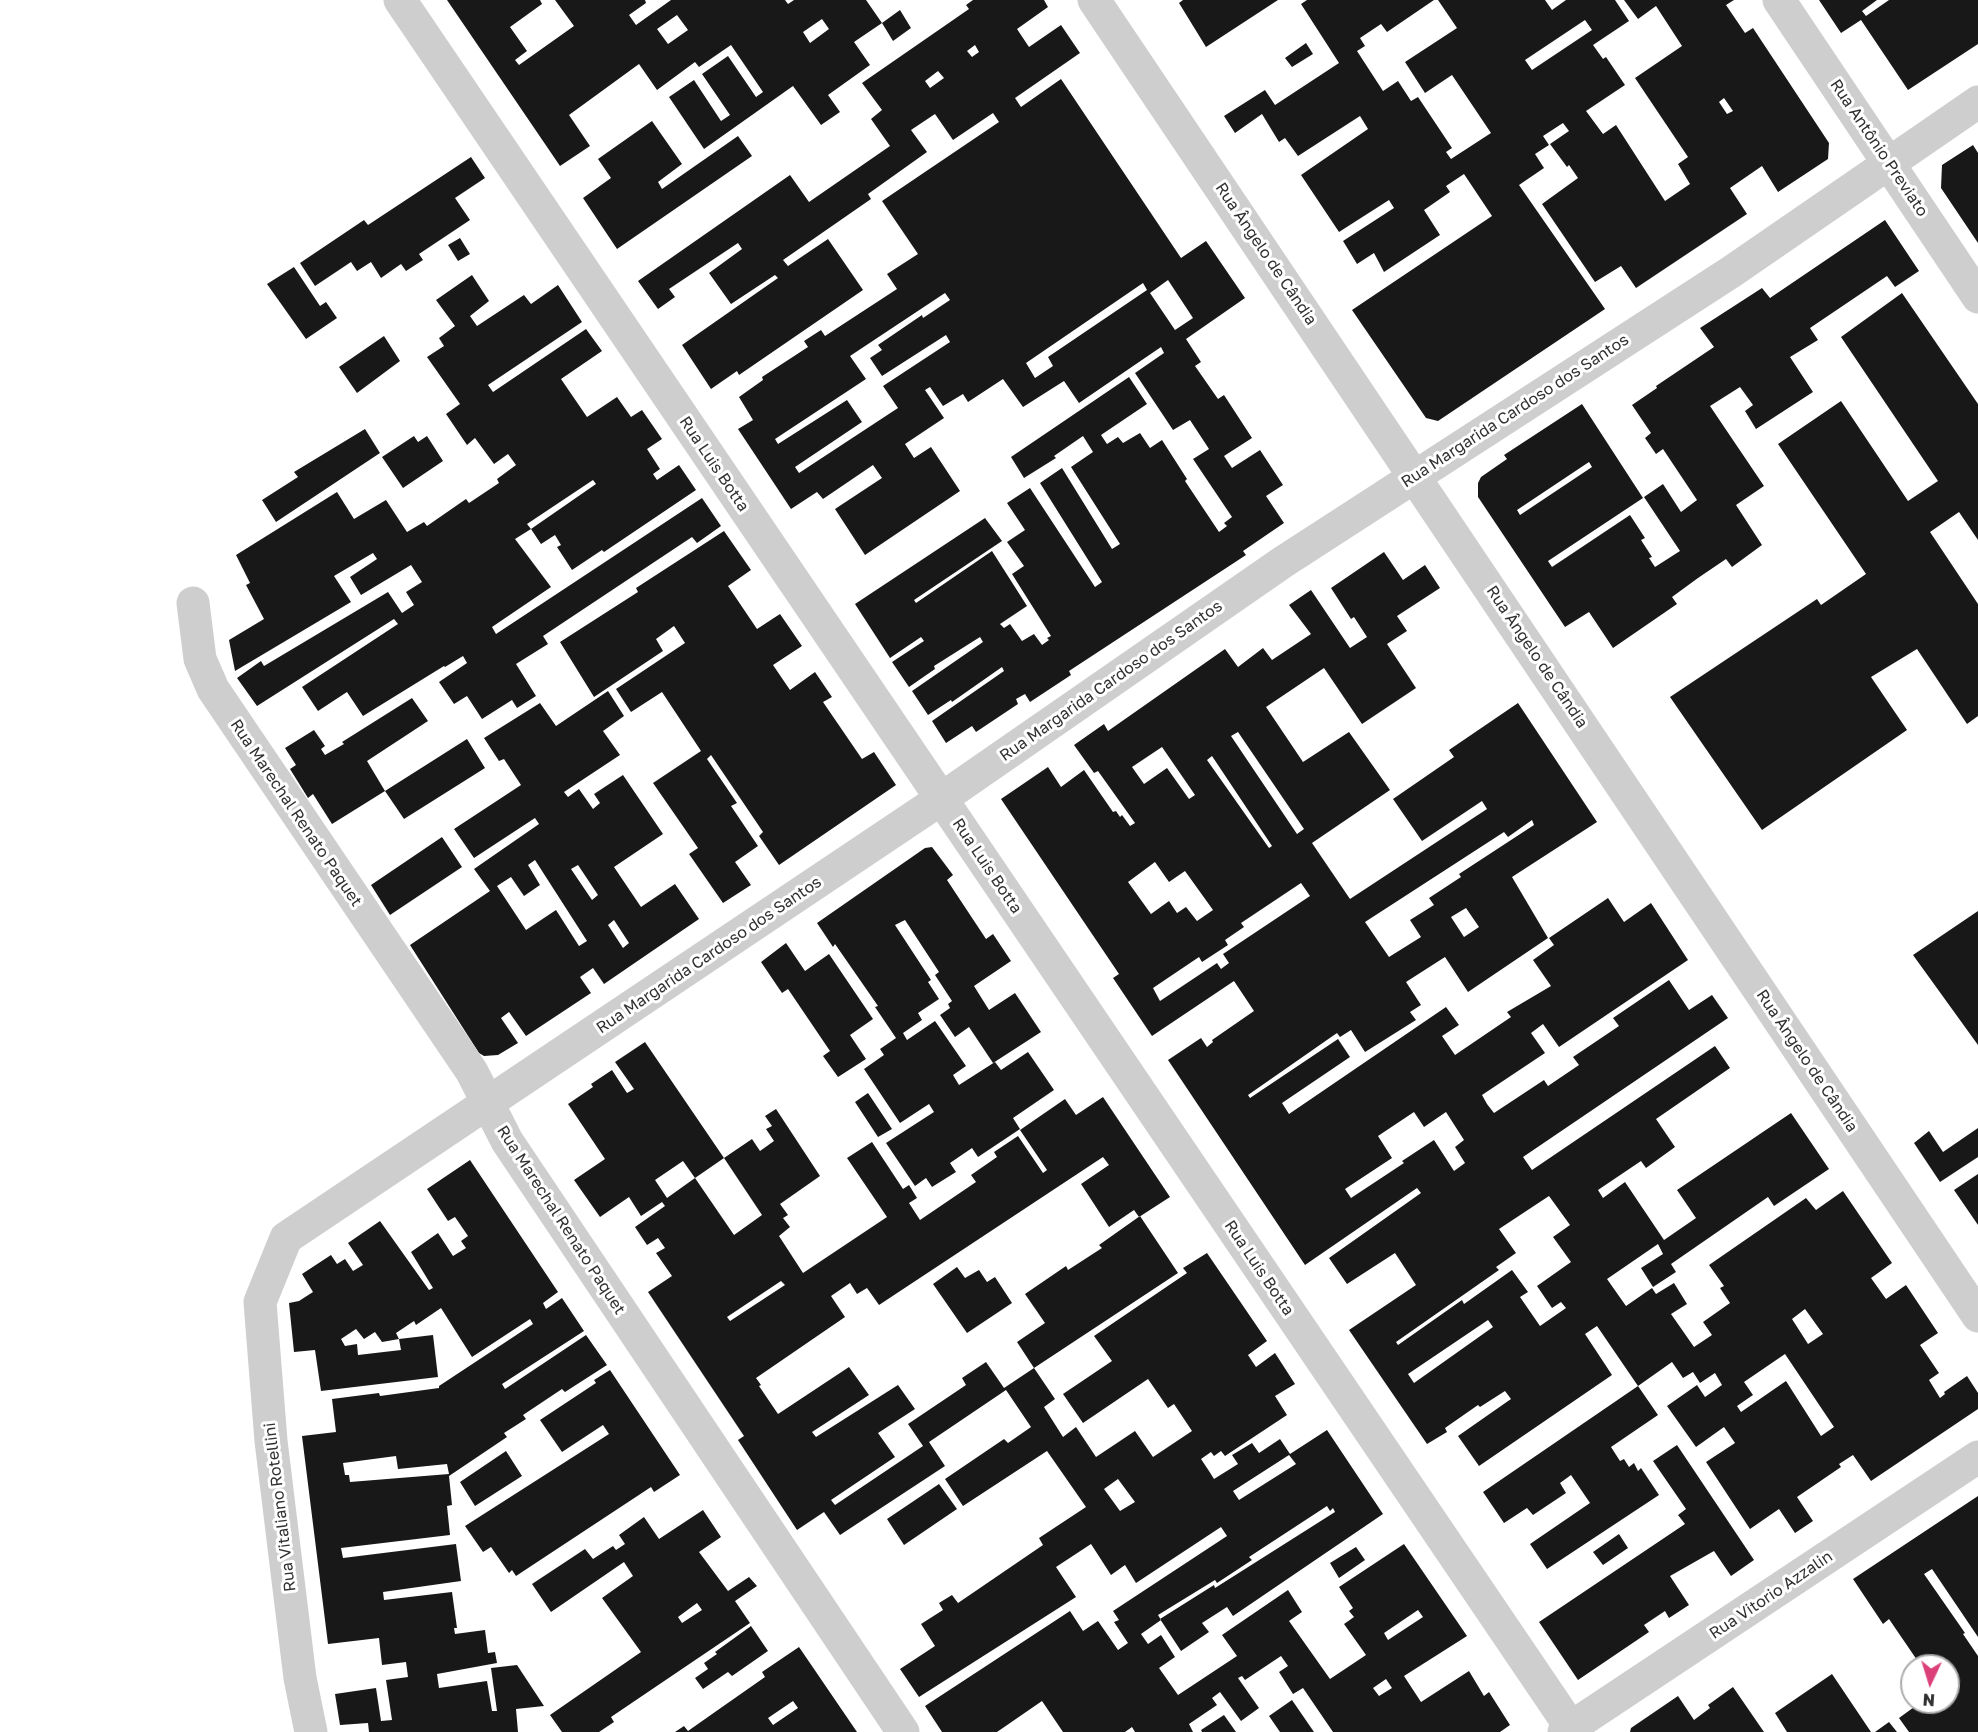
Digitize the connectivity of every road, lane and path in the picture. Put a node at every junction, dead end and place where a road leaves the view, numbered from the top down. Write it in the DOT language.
graph roads {
  1 [pos="400,0"];
  2 [pos="1094,0"];
  3 [pos="1779,0"];
  4 [pos="1978,102"];
  5 [pos="1889,164"];
  6 [pos="1978,297"];
  7 [pos="1416,476"];
  8 [pos="194,603"];
  9 [pos="941,799"];
  10 [pos="488,1103"];
  11 [pos="268,1281"];
  12 [pos="1978,1316"];
  13 [pos="1978,1457"];
  14 [pos="1569,1730"];
  15 [pos="310,1732"];
  16 [pos="903,1732"];
  1 -- 9 [label="street, Rua Luis Botta"];
  2 -- 7 [label="street, Rua Ângelo de Cândia"];
  3 -- 5 [label="street, Rua Antônio Previato"];
  4 -- 5 [label="street, Rua Margarida Cardoso dos Santos"];
  5 -- 6 [label="street, Rua Antônio Previato"];
  5 -- 7 [label="street, Rua Margarida Cardoso dos Santos"];
  7 -- 9 [label="street, Rua Margarida Cardoso dos Santos"];
  7 -- 12 [label="street, Rua Ângelo de Cândia"];
  8 -- 10 [label="street, Rua Marechal Renato Paquet"];
  9 -- 10 [label="street, Rua Margarida Cardoso dos Santos"];
  9 -- 14 [label="street, Rua Luis Botta"];
  10 -- 11 [label="street, Rua Margarida Cardoso dos Santos"];
  10 -- 16 [label="street, Rua Marechal Renato Paquet"];
  11 -- 15 [label="street, Rua Vitaliano Rotellini"];
  13 -- 14 [label="street, Rua Vitorio Azzalin"];
}
